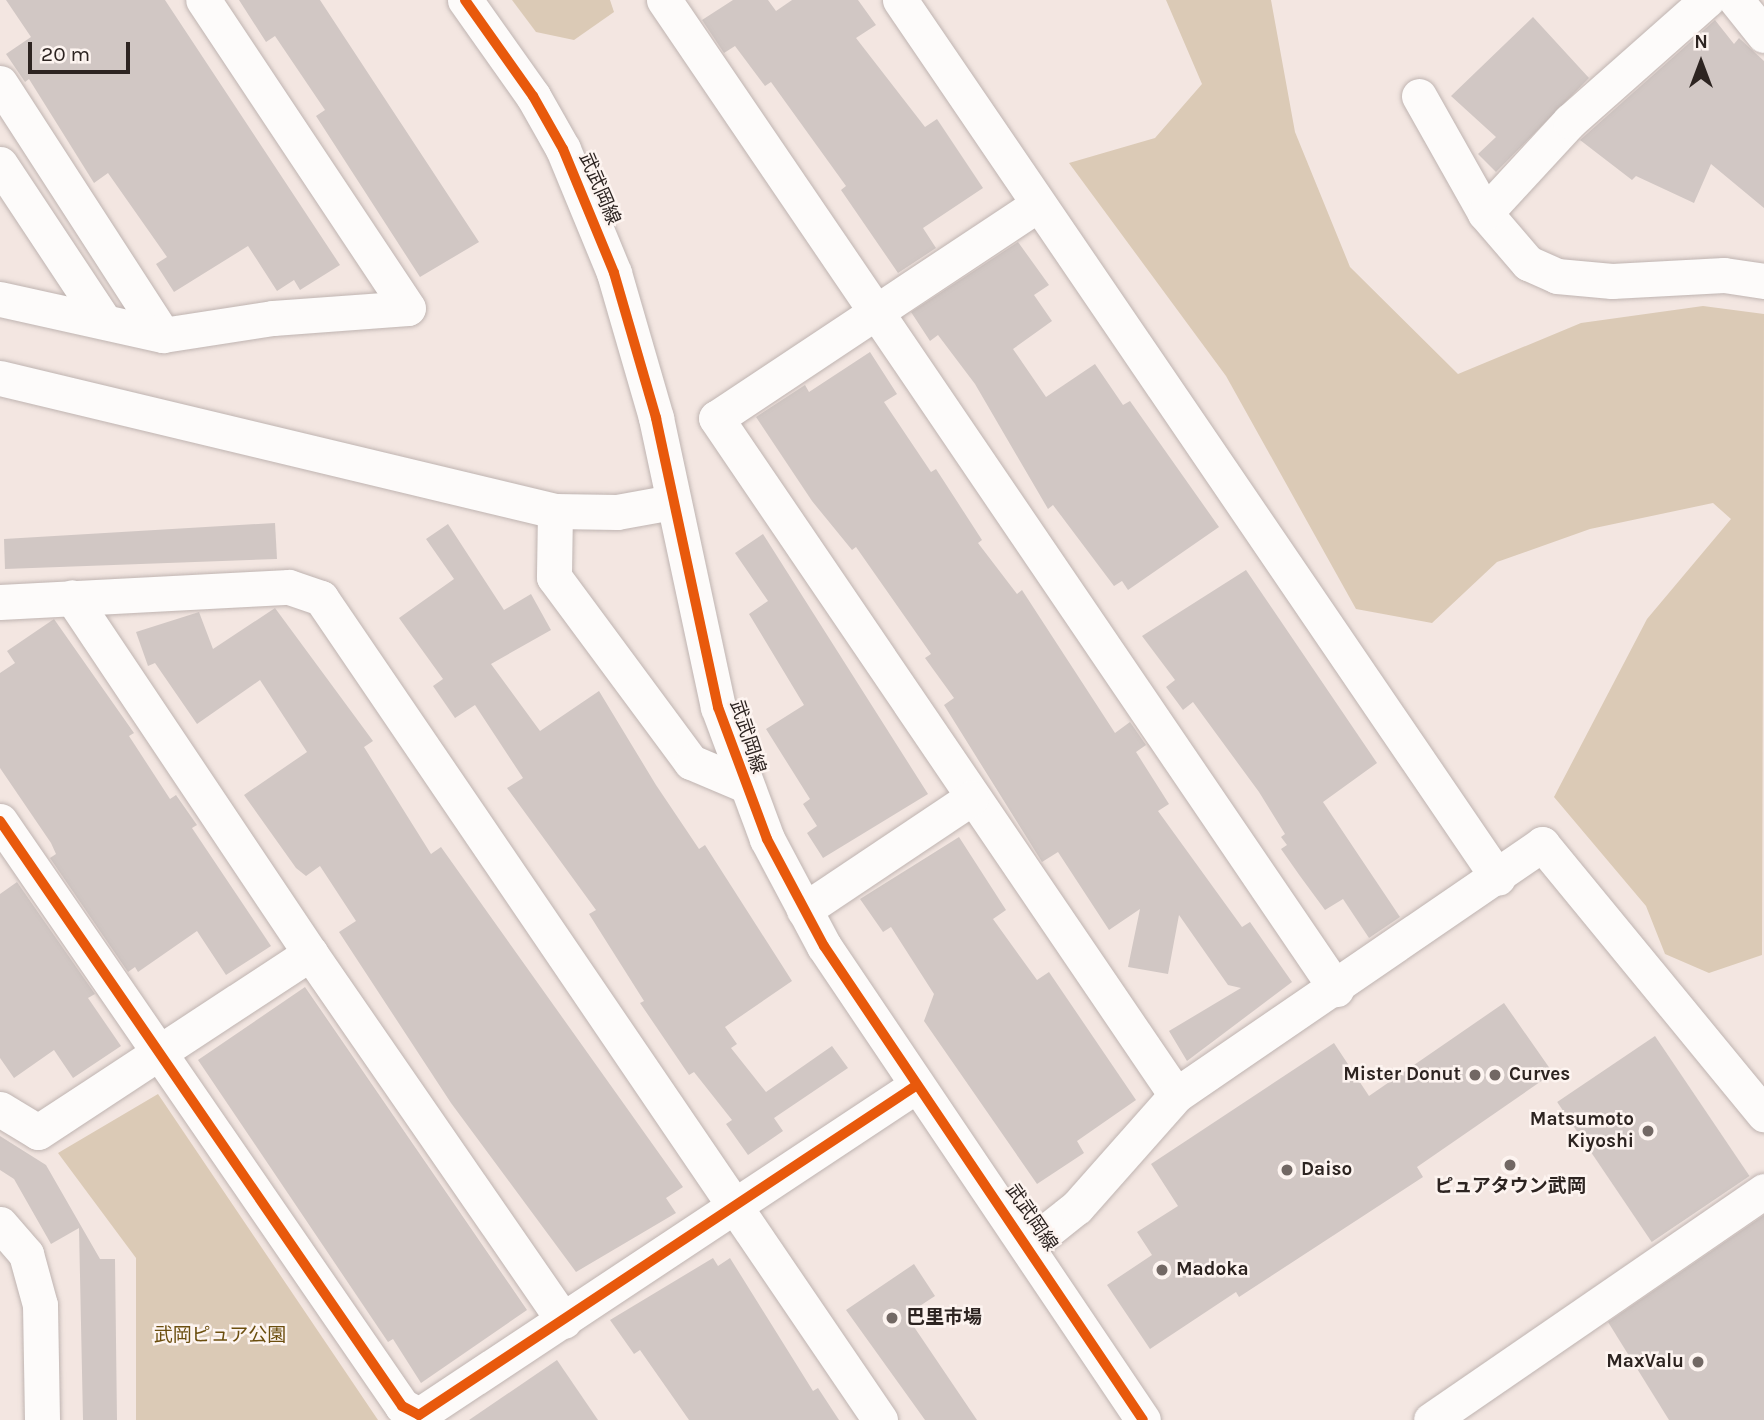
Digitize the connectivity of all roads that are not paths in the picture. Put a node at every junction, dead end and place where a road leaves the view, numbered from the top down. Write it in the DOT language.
graph roads {
  1 [pos="203,0"];
  2 [pos="465,0"];
  3 [pos="664,0"];
  4 [pos="900,0"];
  5 [pos="1707,0"];
  6 [pos="1736,0"];
  7 [pos="1764,35"];
  8 [pos="0,83"];
  9 [pos="1419,96"];
  10 [pos="0,164"];
  11 [pos="1037,205"];
  12 [pos="1485,213"];
  13 [pos="1764,281"];
  14 [pos="0,299"];
  15 [pos="876,312"];
  16 [pos="104,321"];
  17 [pos="163,335"];
  18 [pos="0,378"];
  19 [pos="671,502"];
  20 [pos="555,511"];
  21 [pos="72,597"];
  22 [pos="0,602"];
  23 [pos="743,784"];
  24 [pos="971,798"];
  25 [pos="0,821"];
  26 [pos="1498,878"];
  27 [pos="804,910"];
  28 [pos="310,953"];
  29 [pos="1336,989"];
  30 [pos="158,1055"];
  31 [pos="917,1085"];
  32 [pos="1176,1095"];
  33 [pos="0,1109"];
  34 [pos="1764,1114"];
  35 [pos="1764,1191"];
  36 [pos="734,1209"];
  37 [pos="0,1224"];
  38 [pos="1029,1245"];
  39 [pos="564,1321"];
  40 [pos="42,1420"];
  41 [pos="880,1420"];
  42 [pos="1143,1420"];
  43 [pos="1431,1420"];
  1 -- 17 [label="street"];
  2 -- 19 [label="street, 武武岡線"];
  3 -- 15 [label="street"];
  4 -- 11 [label="street"];
  5 -- 12 [label="street"];
  6 -- 7 [label="street"];
  8 -- 17 [label="street"];
  9 -- 12 [label="street"];
  10 -- 16 [label="street"];
  11 -- 15 [label="street"];
  11 -- 26 [label="street"];
  12 -- 13 [label="street"];
  14 -- 16 [label="street"];
  15 -- 24 [label="street"];
  15 -- 29 [label="street"];
  16 -- 17 [label="street"];
  18 -- 20 [label="street"];
  19 -- 20 [label="street"];
  19 -- 23 [label="street, 武武岡線"];
  20 -- 23 [label="street"];
  21 -- 22 [label="street"];
  21 -- 28 [label="street"];
  21 -- 36 [label="street"];
  23 -- 27 [label="street, 武武岡線"];
  24 -- 27 [label="street"];
  24 -- 32 [label="street"];
  25 -- 30 [label="street"];
  26 -- 29 [label="street"];
  26 -- 34 [label="street"];
  27 -- 31 [label="street, 武武岡線"];
  28 -- 30 [label="street"];
  28 -- 39 [label="street"];
  29 -- 32 [label="street"];
  30 -- 33 [label="street"];
  30 -- 39 [label="street"];
  31 -- 36 [label="street"];
  31 -- 38 [label="street, 武武岡線"];
  32 -- 38 [label="street"];
  35 -- 43 [label="street"];
  36 -- 39 [label="street"];
  36 -- 41 [label="street"];
  37 -- 40 [label="street"];
  38 -- 42 [label="street, 武武岡線"];
}
